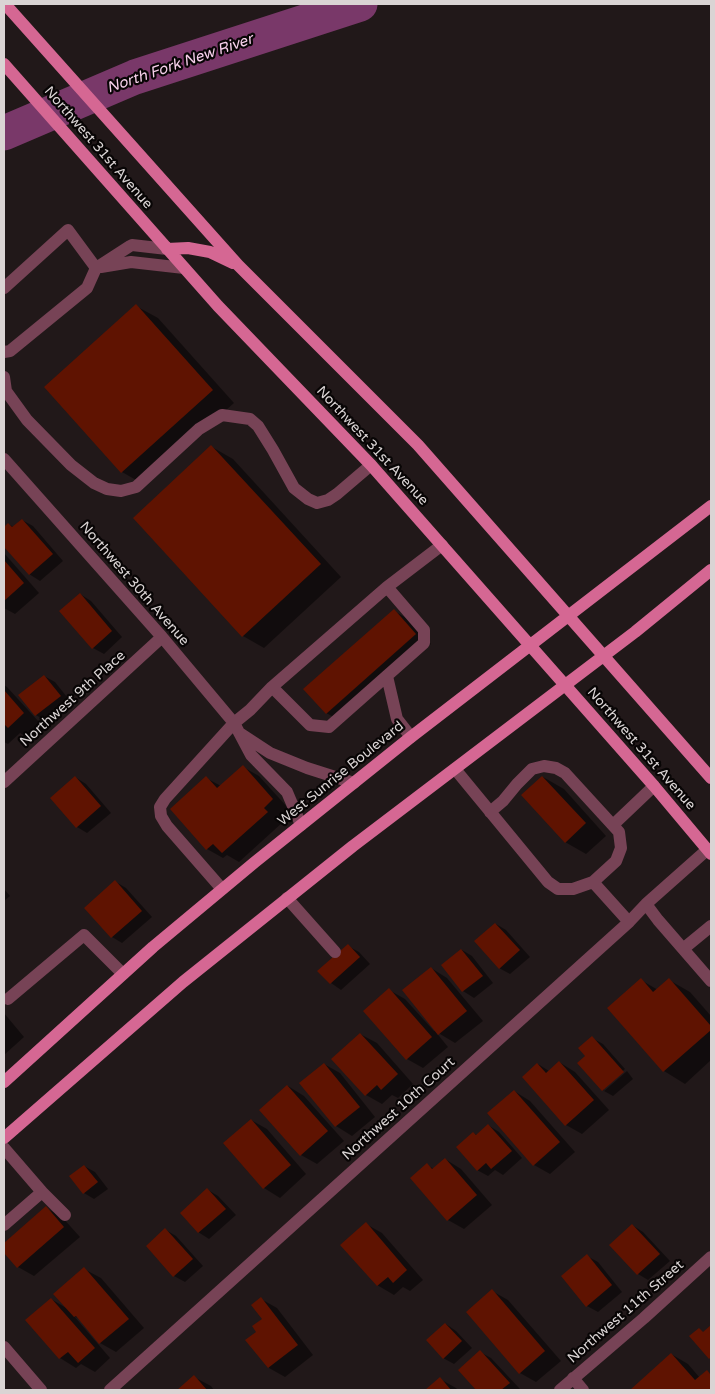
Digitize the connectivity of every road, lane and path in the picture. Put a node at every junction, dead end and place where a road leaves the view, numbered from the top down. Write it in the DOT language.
graph roads {
  1 [pos="5,4"];
  2 [pos="4,64"];
  3 [pos="167,249"];
  4 [pos="238,265"];
  5 [pos="96,268"];
  6 [pos="184,268"];
  7 [pos="4,288"];
  8 [pos="4,352"];
  9 [pos="4,377"];
  10 [pos="371,465"];
  11 [pos="6,467"];
  12 [pos="711,506"];
  13 [pos="442,545"];
  14 [pos="711,570"];
  15 [pos="387,587"];
  16 [pos="568,615"];
  17 [pos="162,637"];
  18 [pos="530,645"];
  19 [pos="604,655"];
  20 [pos="387,676"];
  21 [pos="565,685"];
  22 [pos="272,687"];
  23 [pos="237,728"];
  24 [pos="411,737"];
  25 [pos="455,769"];
  26 [pos="711,778"];
  27 [pos="4,782"];
  28 [pos="354,782"];
  29 [pos="654,786"];
  30 [pos="490,812"];
  31 [pos="301,825"];
  32 [pos="614,825"];
  33 [pos="710,851"];
  34 [pos="593,882"];
  35 [pos="222,889"];
  36 [pos="287,898"];
  37 [pos="646,904"];
  38 [pos="629,922"];
  39 [pos="711,926"];
  40 [pos="683,949"];
  41 [pos="335,952"];
  42 [pos="123,974"];
  43 [pos="710,976"];
  44 [pos="8,999"];
  45 [pos="4,1082"];
  46 [pos="4,1138"];
  47 [pos="4,1148"];
  48 [pos="42,1192"];
  49 [pos="65,1215"];
  50 [pos="4,1225"];
  51 [pos="711,1257"];
  52 [pos="4,1347"];
  53 [pos="573,1378"];
  54 [pos="41,1390"];
  55 [pos="110,1390"];
  56 [pos="560,1390"];
  57 [pos="583,1390"];
  1 -- 4 [label="main road, Northwest 31st Avenue"];
  2 -- 3 [label="main road, Northwest 31st Avenue"];
  3 -- 4 [label="main road"];
  3 -- 5 [label="street"];
  3 -- 6 [label="main road, Northwest 31st Avenue"];
  4 -- 16 [label="main road, Northwest 31st Avenue"];
  5 -- 6 [label="street"];
  5 -- 7 [label="street"];
  5 -- 8 [label="street"];
  6 -- 10 [label="main road, Northwest 31st Avenue"];
  9 -- 10 [label="street"];
  10 -- 13 [label="main road, Northwest 31st Avenue"];
  11 -- 17 [label="street, Northwest 30th Avenue"];
  12 -- 16 [label="main road, West Sunrise Boulevard"];
  13 -- 15 [label="street"];
  13 -- 18 [label="main road, Northwest 31st Avenue"];
  14 -- 19 [label="main road"];
  15 -- 20 [label="street"];
  15 -- 22 [label="street"];
  16 -- 18 [label="main road, West Sunrise Boulevard"];
  16 -- 19 [label="main road, Northwest 31st Avenue"];
  17 -- 23 [label="street, Northwest 30th Avenue"];
  17 -- 27 [label="street, Northwest 9th Place"];
  18 -- 21 [label="main road, Northwest 31st Avenue"];
  18 -- 24 [label="main road, West Sunrise Boulevard"];
  19 -- 21 [label="main road"];
  19 -- 26 [label="main road, Northwest 31st Avenue"];
  20 -- 22 [label="street"];
  20 -- 24 [label="street"];
  21 -- 25 [label="main road"];
  21 -- 29 [label="main road, Northwest 31st Avenue"];
  22 -- 23 [label="street"];
  23 -- 28 [label="street, Northwest 30th Avenue"];
  23 -- 31 [label="street, Northwest 30th Avenue"];
  23 -- 35 [label="street"];
  24 -- 28 [label="main road, West Sunrise Boulevard"];
  25 -- 30 [label="street"];
  25 -- 36 [label="main road"];
  28 -- 31 [label="main road, West Sunrise Boulevard"];
  29 -- 32 [label="street"];
  29 -- 33 [label="main road, Northwest 31st Avenue"];
  30 -- 32 [label="street"];
  30 -- 34 [label="street"];
  31 -- 35 [label="main road, West Sunrise Boulevard"];
  32 -- 34 [label="street"];
  33 -- 37 [label="street, Northwest 10th Court"];
  34 -- 38 [label="street"];
  35 -- 42 [label="main road, West Sunrise Boulevard"];
  36 -- 41 [label="street"];
  36 -- 46 [label="main road"];
  37 -- 38 [label="street, Northwest 10th Court"];
  37 -- 40 [label="street"];
  38 -- 55 [label="street, Northwest 10th Court"];
  39 -- 40 [label="street"];
  40 -- 43 [label="street"];
  42 -- 44 [label="street"];
  42 -- 45 [label="main road, West Sunrise Boulevard"];
  47 -- 48 [label="street"];
  48 -- 49 [label="street"];
  48 -- 50 [label="street"];
  51 -- 53 [label="street, Northwest 11th Street"];
  52 -- 54 [label="street"];
  53 -- 56 [label="street, Northwest 11th Street"];
  53 -- 57 [label="street"];
}
